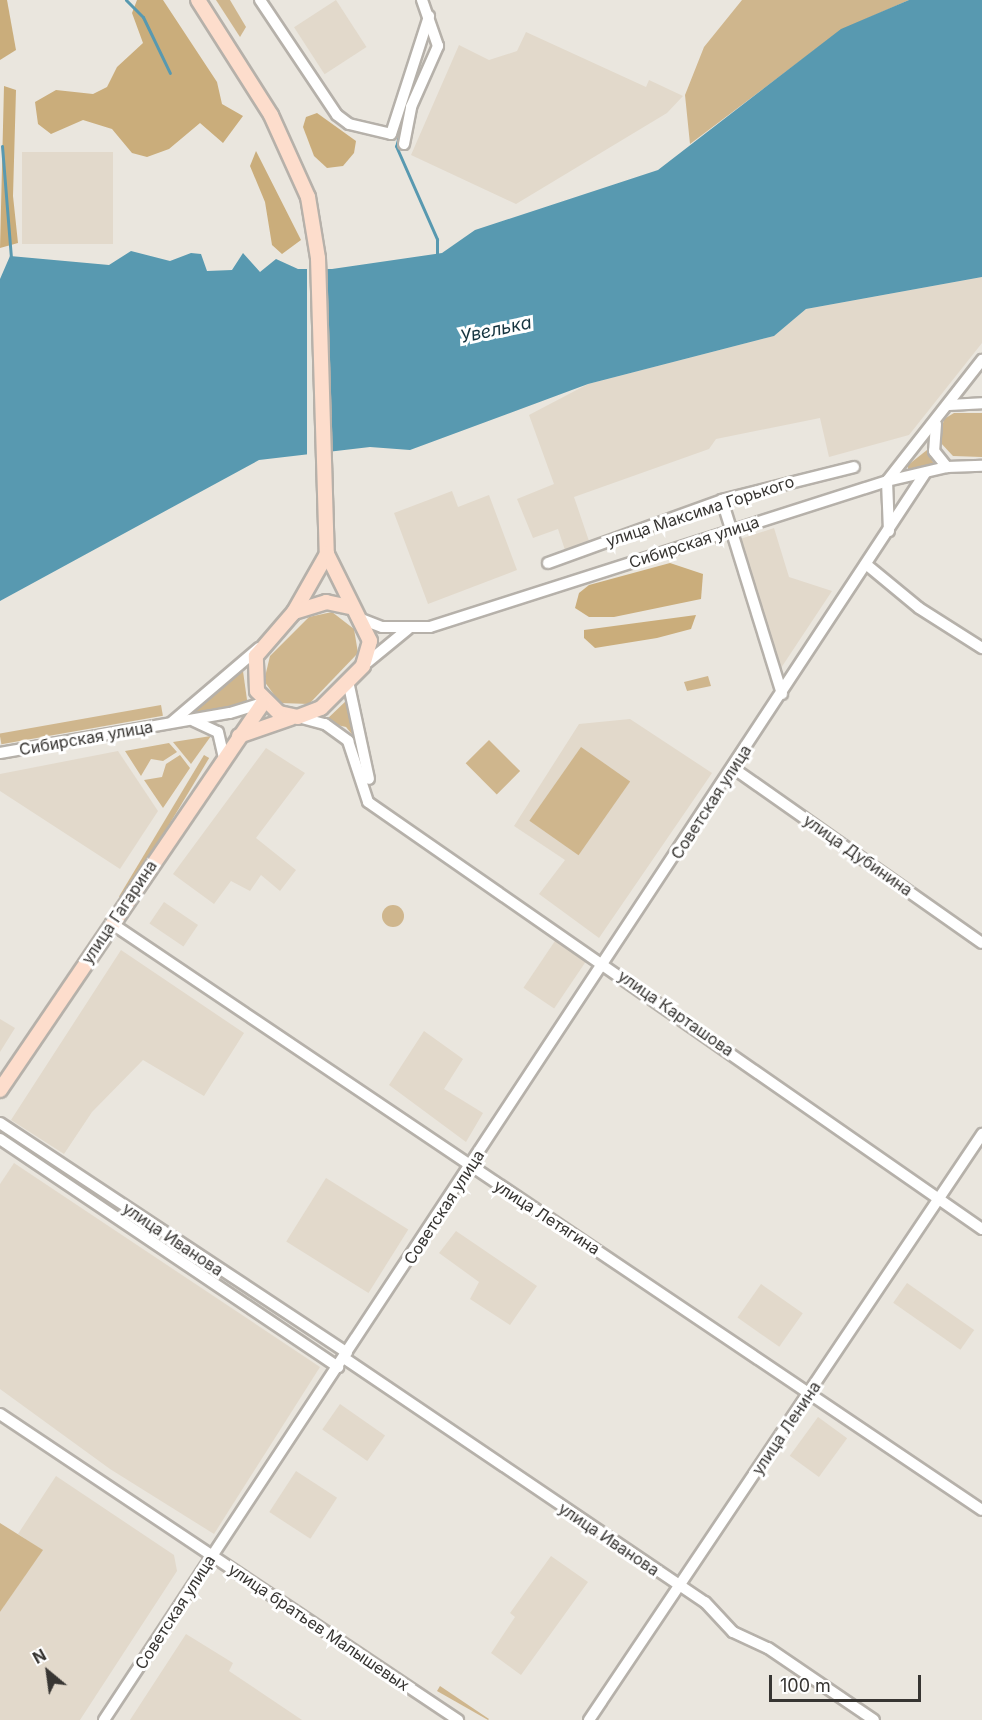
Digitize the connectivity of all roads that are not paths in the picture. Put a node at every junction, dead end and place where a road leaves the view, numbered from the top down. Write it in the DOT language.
graph roads {
  1 [pos="198,0"];
  2 [pos="260,0"];
  3 [pos="422,0"];
  4 [pos="429,16"];
  5 [pos="404,144"];
  6 [pos="982,360"];
  7 [pos="982,403"];
  8 [pos="949,405"];
  9 [pos="938,418"];
  10 [pos="982,466"];
  11 [pos="854,467"];
  12 [pos="947,467"];
  13 [pos="926,472"];
  14 [pos="887,481"];
  15 [pos="722,500"];
  16 [pos="732,529"];
  17 [pos="889,533"];
  18 [pos="327,554"];
  19 [pos="548,563"];
  20 [pos="867,565"];
  21 [pos="349,607"];
  22 [pos="294,612"];
  23 [pos="361,619"];
  24 [pos="408,629"];
  25 [pos="259,648"];
  26 [pos="982,648"];
  27 [pos="363,666"];
  28 [pos="348,681"];
  29 [pos="782,694"];
  30 [pos="262,703"];
  31 [pos="298,717"];
  32 [pos="188,720"];
  33 [pos="171,722"];
  34 [pos="239,736"];
  35 [pos="0,753"];
  36 [pos="224,759"];
  37 [pos="733,768"];
  38 [pos="371,804"];
  39 [pos="111,923"];
  40 [pos="982,943"];
  41 [pos="604,963"];
  42 [pos="0,1090"];
  43 [pos="0,1123"];
  44 [pos="982,1134"];
  45 [pos="0,1139"];
  46 [pos="471,1166"];
  47 [pos="938,1199"];
  48 [pos="982,1229"];
  49 [pos="343,1360"];
  50 [pos="811,1391"];
  51 [pos="0,1414"];
  52 [pos="982,1510"];
  53 [pos="212,1556"];
  54 [pos="680,1586"];
  55 [pos="104,1720"];
  56 [pos="458,1720"];
  57 [pos="589,1720"];
  58 [pos="874,1720"];
  1 -- 18 [label="main road"];
  2 -- 4 [label="street"];
  3 -- 4 [label="street"];
  4 -- 5 [label="street"];
  6 -- 8 [label="street"];
  7 -- 8 [label="street"];
  8 -- 9 [label="street"];
  9 -- 12 [label="street"];
  9 -- 14 [label="street"];
  10 -- 12 [label="street, Сибирская улица"];
  11 -- 15 [label="street, улица Максима Горького"];
  12 -- 13 [label="street, Сибирская улица"];
  13 -- 14 [label="street, Сибирская улица"];
  13 -- 17 [label="street, Советская улица"];
  14 -- 16 [label="street, Сибирская улица"];
  14 -- 17 [label="street"];
  15 -- 16 [label="street"];
  15 -- 19 [label="street, улица Максима Горького"];
  16 -- 24 [label="street, Сибирская улица"];
  16 -- 29 [label="street"];
  17 -- 20 [label="street, Советская улица"];
  18 -- 21 [label="main road"];
  18 -- 22 [label="main road"];
  20 -- 26 [label="street"];
  20 -- 29 [label="street, Советская улица"];
  21 -- 22 [label="main road"];
  21 -- 23 [label="main road"];
  22 -- 25 [label="main road"];
  23 -- 24 [label="street, Сибирская улица"];
  23 -- 27 [label="main road"];
  24 -- 27 [label="street"];
  25 -- 30 [label="main road"];
  25 -- 33 [label="street, Сибирская улица"];
  27 -- 28 [label="main road"];
  28 -- 31 [label="main road"];
  28 -- 38 [label="street"];
  29 -- 37 [label="street, Советская улица"];
  30 -- 31 [label="main road"];
  30 -- 32 [label="street, Сибирская улица"];
  30 -- 34 [label="main road, улица Гагарина"];
  31 -- 34 [label="main road"];
  31 -- 38 [label="street"];
  32 -- 33 [label="street, Сибирская улица"];
  32 -- 36 [label="street, Сибирская улица"];
  33 -- 35 [label="street, Сибирская улица"];
  34 -- 36 [label="main road, улица Гагарина"];
  36 -- 39 [label="main road, улица Гагарина"];
  37 -- 40 [label="street, улица Дубинина"];
  37 -- 41 [label="street, Советская улица"];
  38 -- 41 [label="street, улица Карташова"];
  39 -- 42 [label="main road, улица Гагарина"];
  39 -- 46 [label="street, улица Летягина"];
  41 -- 46 [label="street, Советская улица"];
  41 -- 47 [label="street, улица Карташова"];
  43 -- 49 [label="street, улица Иванова"];
  44 -- 47 [label="street, улица Ленина"];
  45 -- 49 [label="street, улица Иванова"];
  46 -- 49 [label="street, Советская улица"];
  46 -- 50 [label="street, улица Летягина"];
  47 -- 48 [label="street, улица Карташова"];
  47 -- 50 [label="street, улица Ленина"];
  49 -- 53 [label="street, Советская улица"];
  49 -- 54 [label="street, улица Иванова"];
  50 -- 52 [label="street, улица Летягина"];
  50 -- 54 [label="street, улица Ленина"];
  51 -- 53 [label="street, улица братьев Малышевых"];
  53 -- 55 [label="street, Советская улица"];
  53 -- 56 [label="street, улица братьев Малышевых"];
  54 -- 57 [label="street, улица Ленина"];
  54 -- 58 [label="street, улица Иванова"];
}
